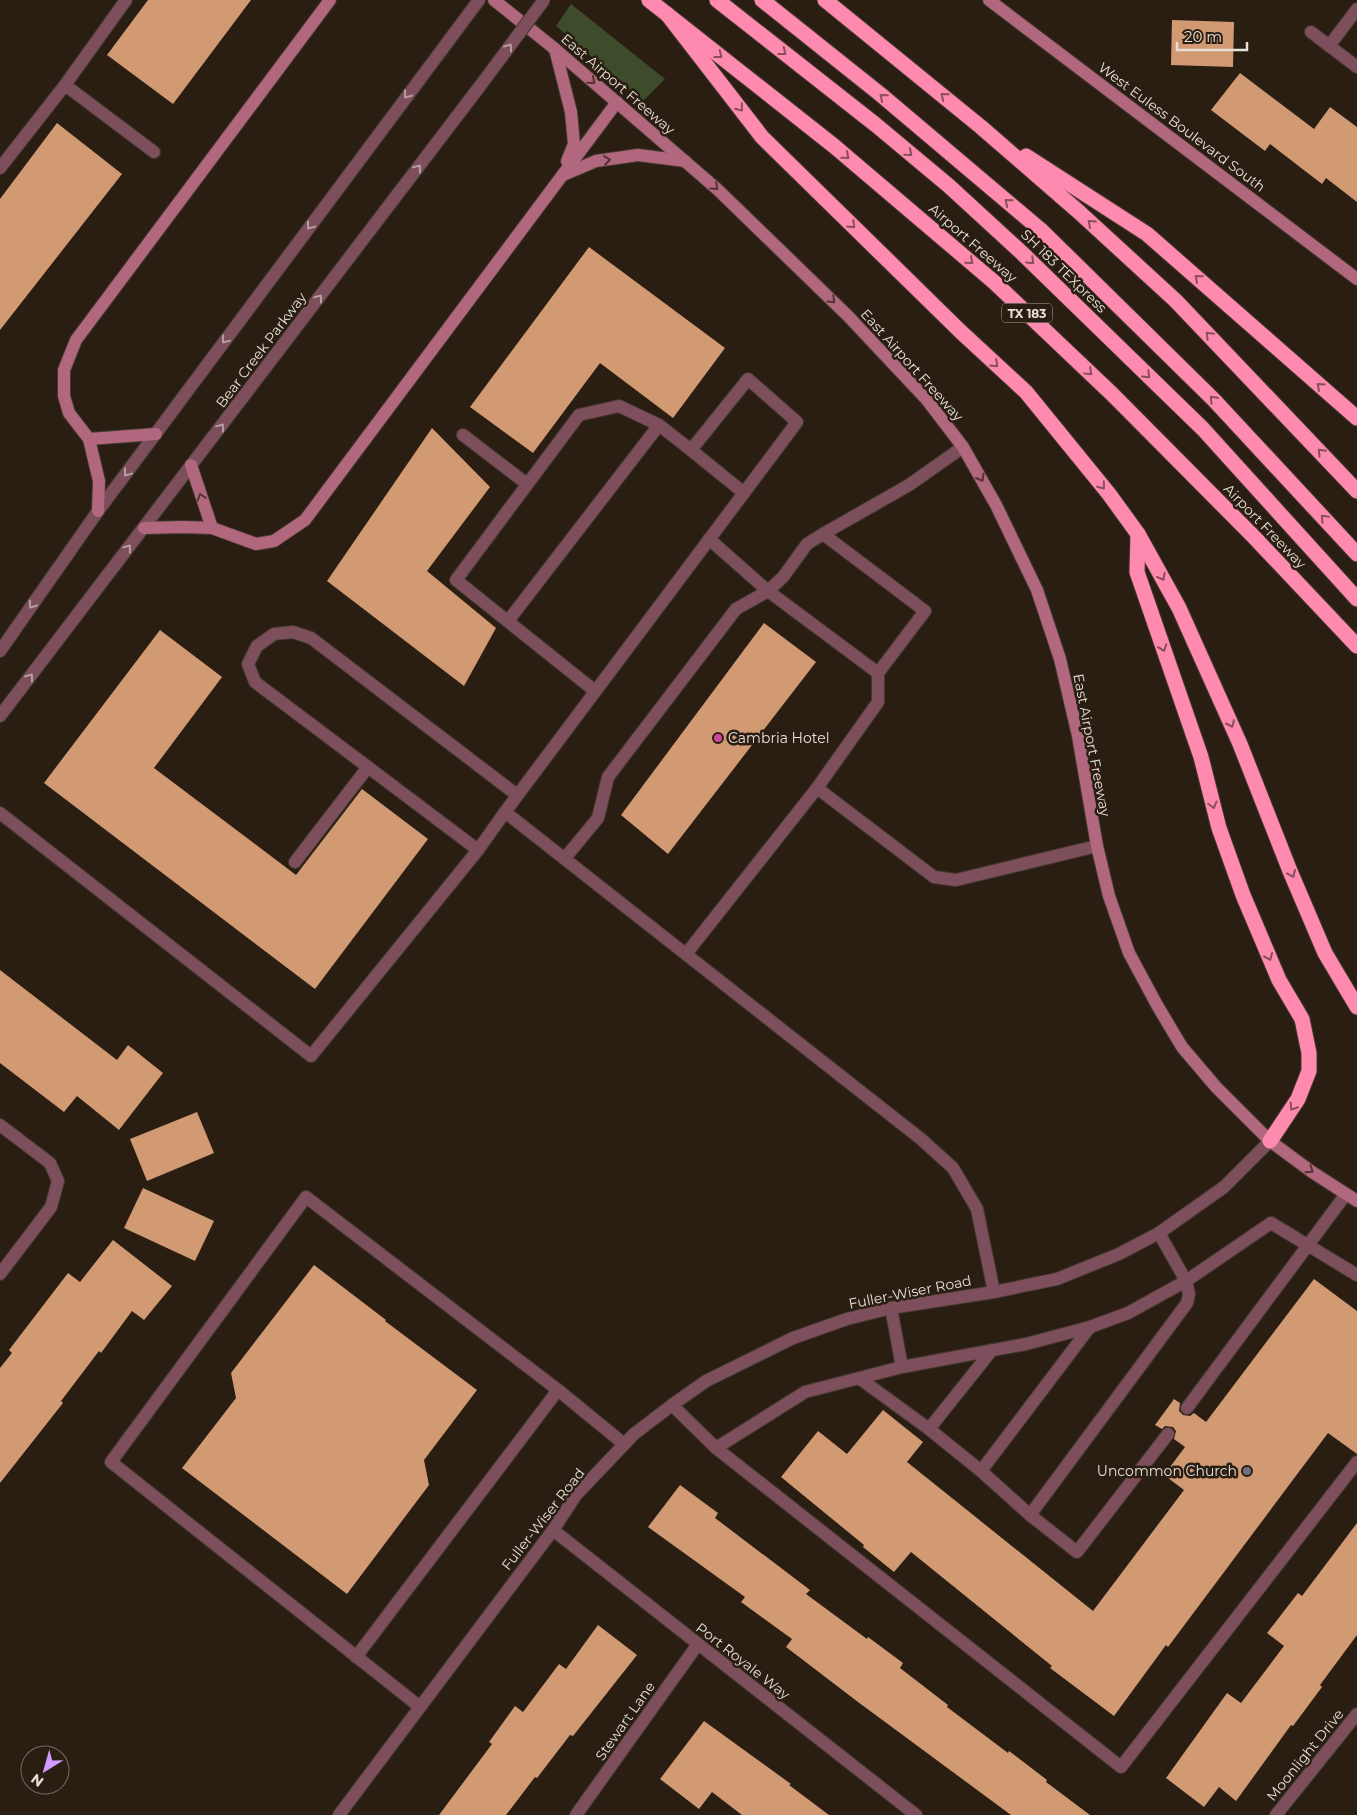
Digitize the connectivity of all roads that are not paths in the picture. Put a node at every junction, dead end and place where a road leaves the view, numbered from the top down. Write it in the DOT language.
graph roads {
  1 [pos="126,0"];
  2 [pos="330,0"];
  3 [pos="479,0"];
  4 [pos="494,0"];
  5 [pos="544,0"];
  6 [pos="648,0"];
  7 [pos="717,0"];
  8 [pos="762,0"];
  9 [pos="825,0"];
  10 [pos="989,0"];
  11 [pos="1357,9"];
  12 [pos="667,14"];
  13 [pos="1310,32"];
  14 [pos="1329,46"];
  15 [pos="555,49"];
  16 [pos="1357,67"];
  17 [pos="65,85"];
  18 [pos="617,102"];
  19 [pos="981,127"];
  20 [pos="154,152"];
  21 [pos="685,161"];
  22 [pos="0,168"];
  23 [pos="561,176"];
  24 [pos="1357,279"];
  25 [pos="1357,418"];
  26 [pos="659,425"];
  27 [pos="156,434"];
  28 [pos="462,435"];
  29 [pos="89,439"];
  30 [pos="963,447"];
  31 [pos="691,450"];
  32 [pos="191,466"];
  33 [pos="527,484"];
  34 [pos="1357,491"];
  35 [pos="744,493"];
  36 [pos="98,511"];
  37 [pos="144,528"];
  38 [pos="212,528"];
  39 [pos="823,534"];
  40 [pos="1138,534"];
  41 [pos="709,540"];
  42 [pos="1357,554"];
  43 [pos="768,591"];
  44 [pos="1357,599"];
  45 [pos="508,622"];
  46 [pos="1357,646"];
  47 [pos="0,651"];
  48 [pos="878,672"];
  49 [pos="595,690"];
  50 [pos="0,716"];
  51 [pos="368,767"];
  52 [pos="817,788"];
  53 [pos="517,796"];
  54 [pos="505,812"];
  55 [pos="0,813"];
  56 [pos="1097,846"];
  57 [pos="478,850"];
  58 [pos="565,858"];
  59 [pos="295,862"];
  60 [pos="686,954"];
  61 [pos="1357,1007"];
  62 [pos="0,1125"];
  63 [pos="1270,1141"];
  64 [pos="1352,1197"];
  65 [pos="1159,1233"];
  66 [pos="1309,1246"];
  67 [pos="0,1274"];
  68 [pos="1357,1275"];
  69 [pos="1186,1281"];
  70 [pos="994,1292"];
  71 [pos="891,1308"];
  72 [pos="1090,1327"];
  73 [pos="992,1350"];
  74 [pos="902,1367"];
  75 [pos="858,1378"];
  76 [pos="558,1390"];
  77 [pos="672,1405"];
  78 [pos="1187,1408"];
  79 [pos="929,1429"];
  80 [pos="1168,1434"];
  81 [pos="624,1444"];
  82 [pos="716,1448"];
  83 [pos="1357,1462"];
  84 [pos="981,1471"];
  85 [pos="1030,1515"];
  86 [pos="553,1530"];
  87 [pos="698,1644"];
  88 [pos="356,1657"];
  89 [pos="420,1707"];
  90 [pos="1357,1714"];
  91 [pos="340,1815"];
  92 [pos="576,1815"];
  93 [pos="916,1815"];
  94 [pos="1276,1815"];
  1 -- 17 [label="street"];
  2 -- 29 [label="main road"];
  3 -- 27 [label="street, one-way"];
  4 -- 15 [label="main road, East Airport Freeway"];
  32 -- 5 [label="street, Bear Creek Parkway, one-way, bridge"];
  6 -- 12 [label="highway, Airport Freeway / TX 183"];
  7 -- 44 [label="highway, SH 183 TEXpress, one-way"];
  42 -- 8 [label="highway, SH 183 TEXpress, one-way"];
  19 -- 9 [label="highway, one-way"];
  10 -- 24 [label="main road, West Euless Boulevard South"];
  11 -- 14 [label="street"];
  12 -- 40 [label="highway, one-way"];
  12 -- 46 [label="highway, Airport Freeway / TX 183, one-way"];
  13 -- 14 [label="street"];
  14 -- 16 [label="street"];
  15 -- 18 [label="main road, East Airport Freeway, one-way"];
  15 -- 23 [label="main road"];
  17 -- 20 [label="street"];
  17 -- 22 [label="street"];
  18 -- 21 [label="main road, East Airport Freeway"];
  18 -- 23 [label="main road"];
  25 -- 19 [label="highway, one-way"];
  34 -- 19 [label="highway, one-way"];
  23 -- 21 [label="main road, one-way"];
  21 -- 30 [label="main road, East Airport Freeway, one-way"];
  23 -- 38 [label="main road"];
  26 -- 31 [label="street"];
  26 -- 33 [label="street"];
  26 -- 45 [label="street"];
  27 -- 29 [label="main road"];
  27 -- 36 [label="street, one-way"];
  28 -- 33 [label="street"];
  29 -- 36 [label="main road"];
  30 -- 39 [label="street"];
  30 -- 56 [label="main road, East Airport Freeway, one-way"];
  31 -- 35 [label="street"];
  31 -- 35 [label="street"];
  32 -- 37 [label="street, Bear Creek Parkway"];
  38 -- 32 [label="main road, one-way"];
  33 -- 45 [label="street"];
  35 -- 41 [label="street"];
  36 -- 47 [label="street, one-way"];
  37 -- 38 [label="main road"];
  50 -- 37 [label="street, Bear Creek Parkway, one-way"];
  39 -- 43 [label="street"];
  39 -- 48 [label="street"];
  40 -- 61 [label="highway, one-way"];
  40 -- 63 [label="highway, one-way"];
  41 -- 43 [label="street"];
  41 -- 49 [label="street"];
  43 -- 48 [label="street"];
  43 -- 58 [label="street"];
  45 -- 49 [label="street"];
  48 -- 52 [label="street"];
  49 -- 53 [label="street"];
  51 -- 53 [label="street"];
  51 -- 57 [label="street"];
  51 -- 59 [label="street"];
  52 -- 56 [label="street"];
  52 -- 60 [label="street"];
  53 -- 54 [label="street"];
  54 -- 57 [label="street"];
  54 -- 58 [label="street"];
  55 -- 57 [label="street"];
  56 -- 63 [label="main road, East Airport Freeway"];
  58 -- 60 [label="street"];
  60 -- 70 [label="street"];
  62 -- 67 [label="street"];
  63 -- 64 [label="main road, East Airport Freeway, one-way"];
  63 -- 65 [label="street, Fuller-Wiser Road"];
  64 -- 66 [label="street"];
  65 -- 69 [label="street"];
  65 -- 70 [label="street, Fuller-Wiser Road"];
  66 -- 68 [label="street"];
  66 -- 69 [label="street"];
  66 -- 78 [label="street"];
  69 -- 72 [label="street"];
  69 -- 85 [label="street"];
  70 -- 71 [label="street, Fuller-Wiser Road"];
  71 -- 74 [label="street"];
  71 -- 77 [label="street, Fuller-Wiser Road"];
  72 -- 73 [label="street"];
  72 -- 84 [label="street"];
  73 -- 74 [label="street"];
  73 -- 79 [label="street"];
  74 -- 75 [label="street"];
  75 -- 79 [label="street"];
  75 -- 82 [label="street"];
  76 -- 81 [label="street"];
  76 -- 88 [label="street"];
  76 -- 88 [label="street"];
  77 -- 81 [label="street, Fuller-Wiser Road"];
  77 -- 82 [label="street"];
  79 -- 84 [label="street"];
  80 -- 85 [label="street"];
  81 -- 86 [label="street, Fuller-Wiser Road"];
  82 -- 83 [label="street"];
  84 -- 85 [label="street"];
  86 -- 87 [label="street, Port Royale Way"];
  86 -- 89 [label="street, Fuller-Wiser Road"];
  87 -- 92 [label="street, Stewart Lane"];
  87 -- 93 [label="street, Port Royale Way"];
  88 -- 89 [label="street"];
  89 -- 91 [label="street, Fuller-Wiser Road"];
  90 -- 94 [label="street, Moonlight Drive"];
}
